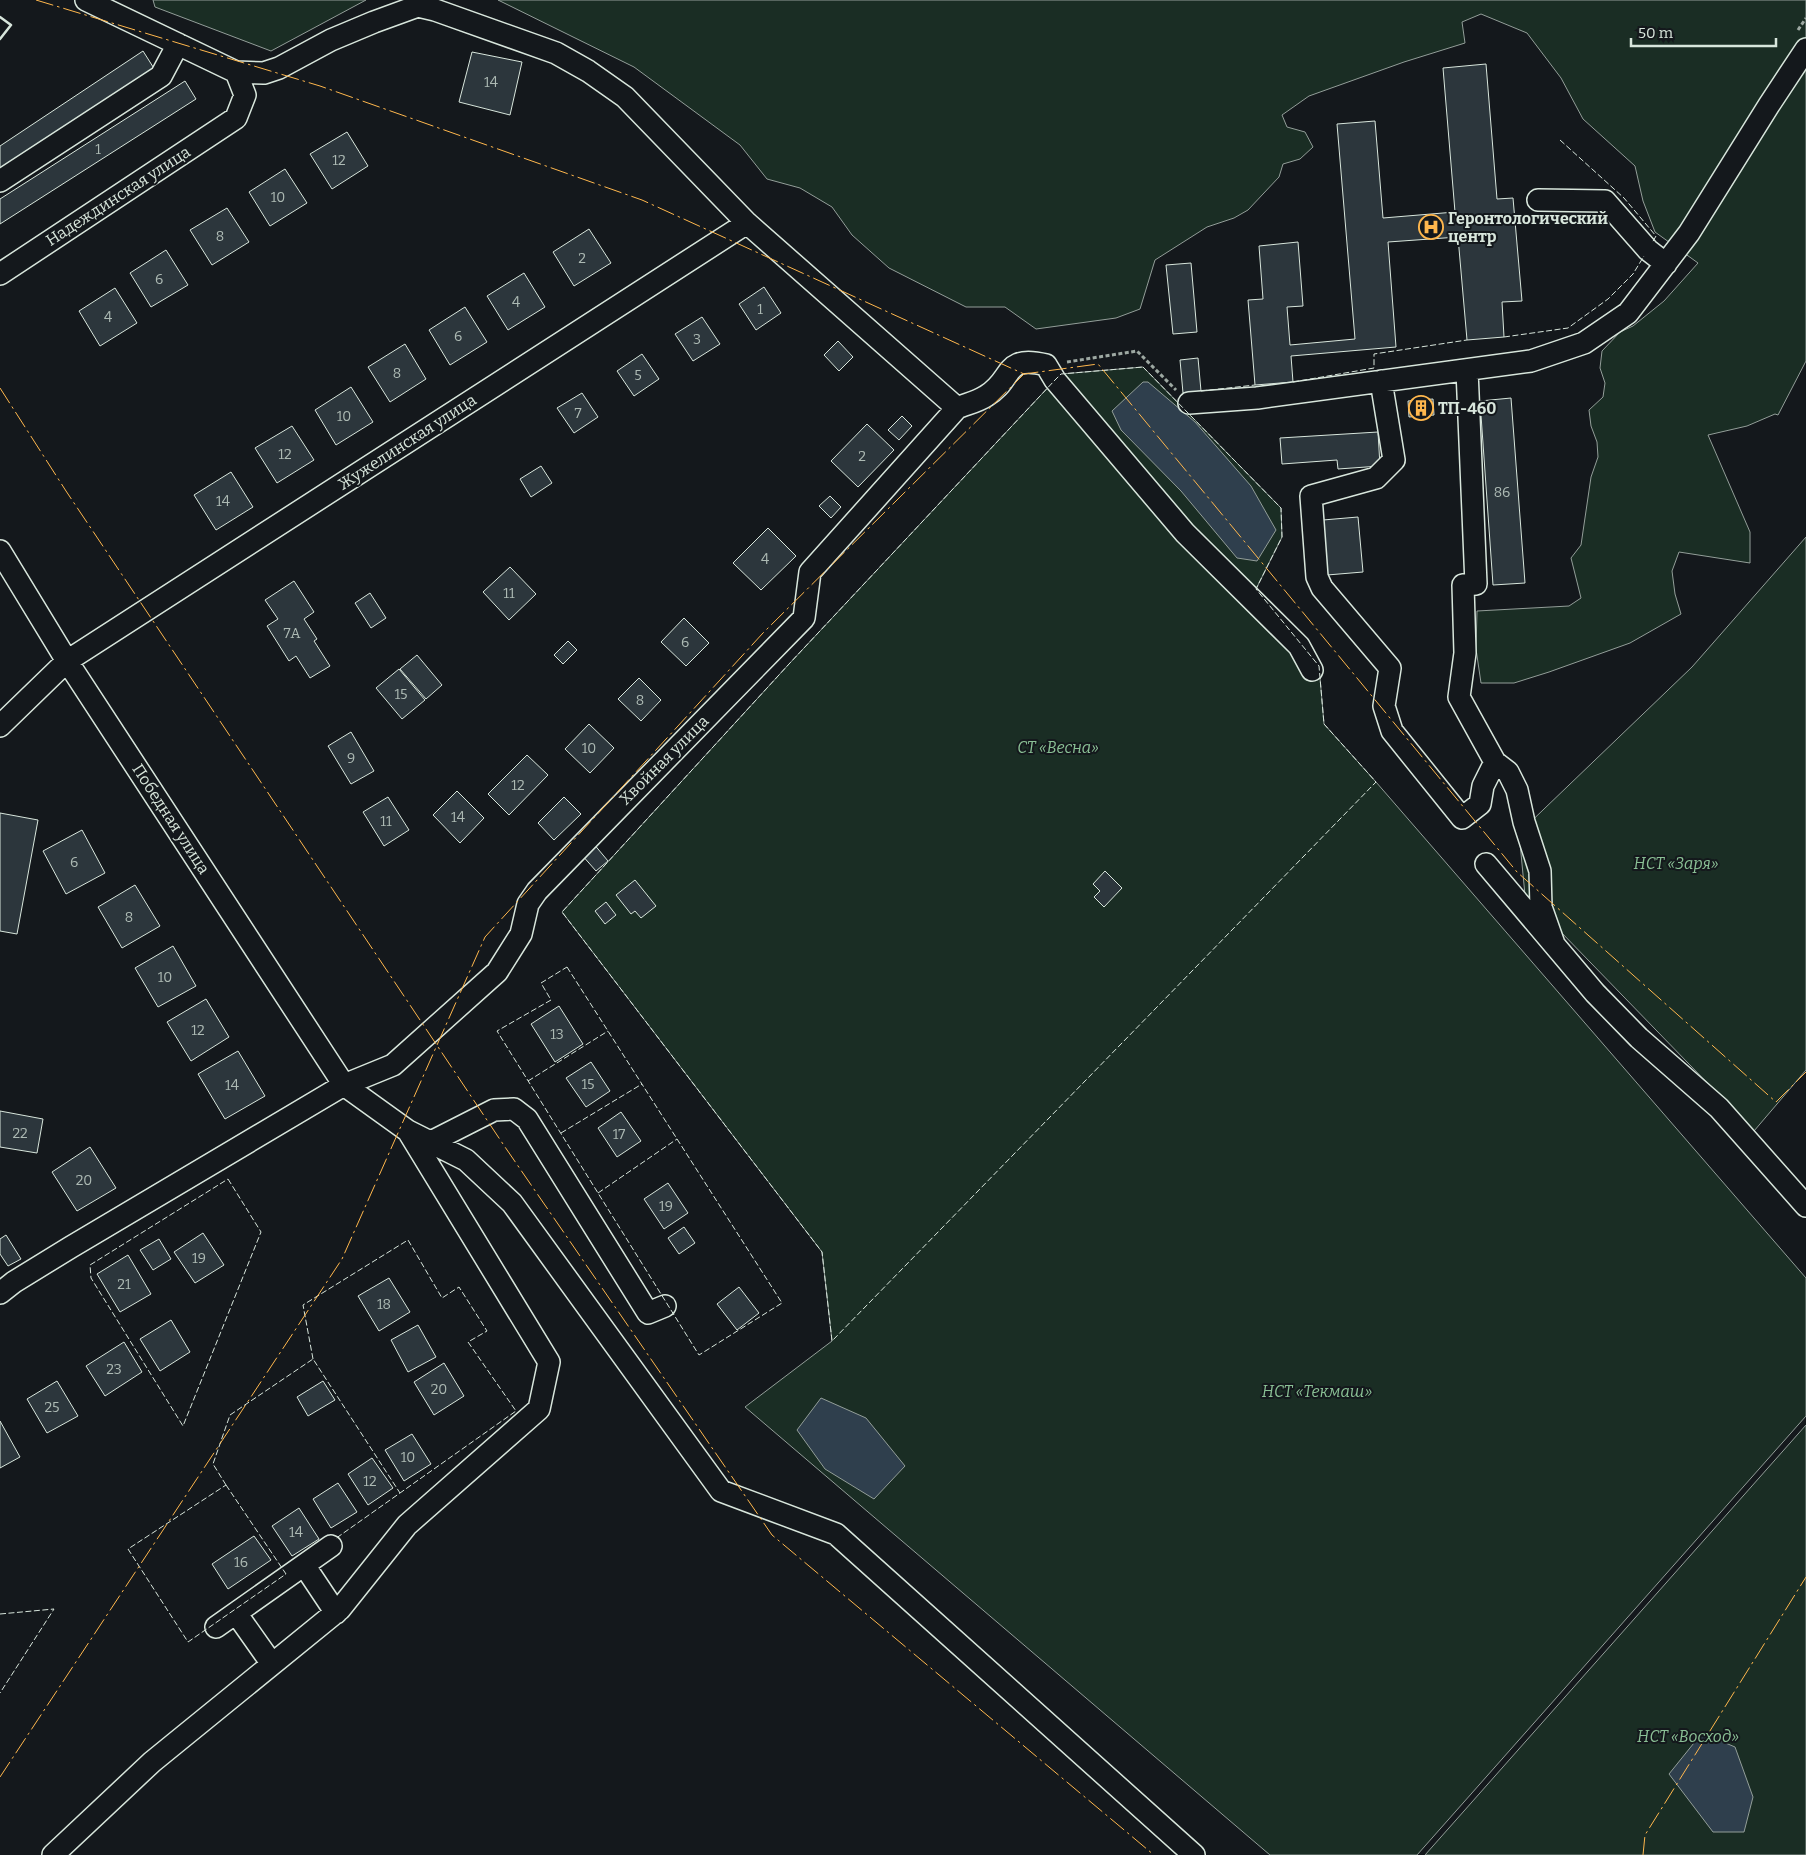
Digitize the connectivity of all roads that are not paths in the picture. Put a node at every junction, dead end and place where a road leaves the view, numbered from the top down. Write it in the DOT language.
graph roads {
  1 [pos="86,0"];
  2 [pos="107,5"];
  3 [pos="178,44"];
  4 [pos="1806,50"];
  5 [pos="236,72"];
  6 [pos="0,180"];
  7 [pos="1538,200"];
  8 [pos="747,223"];
  9 [pos="1666,264"];
  10 [pos="0,274"];
  11 [pos="1467,370"];
  12 [pos="1381,381"];
  13 [pos="1189,403"];
  14 [pos="957,408"];
  15 [pos="0,552"];
  16 [pos="67,661"];
  17 [pos="1312,670"];
  18 [pos="0,726"];
  19 [pos="1495,762"];
  20 [pos="1486,864"];
  21 [pos="1554,944"];
  22 [pos="344,1085"];
  23 [pos="408,1131"];
  24 [pos="431,1142"];
  25 [pos="1806,1206"];
  26 [pos="0,1293"];
  27 [pos="665,1306"];
  28 [pos="331,1546"];
  29 [pos="304,1565"];
  30 [pos="336,1612"];
  31 [pos="236,1613"];
  32 [pos="216,1627"];
  33 [pos="272,1664"];
  34 [pos="53,1855"];
  35 [pos="1194,1855"];
  1 -- 2 [label="street"];
  2 -- 3 [label="street"];
  3 -- 5 [label="street"];
  3 -- 6 [label="street"];
  4 -- 9 [label="street"];
  5 -- 8 [label="street"];
  5 -- 10 [label="street, Надеждинская улица"];
  7 -- 9 [label="street"];
  8 -- 14 [label="street"];
  8 -- 16 [label="street, Жужелинская улица"];
  9 -- 11 [label="street"];
  11 -- 12 [label="street"];
  11 -- 19 [label="street"];
  12 -- 13 [label="street"];
  12 -- 19 [label="street"];
  14 -- 17 [label="street"];
  14 -- 22 [label="street, Хвойная улица"];
  15 -- 16 [label="street, Победная улица"];
  16 -- 18 [label="street, Жужелинская улица"];
  16 -- 22 [label="street, Победная улица"];
  19 -- 21 [label="street"];
  20 -- 21 [label="street"];
  21 -- 25 [label="street"];
  22 -- 23 [label="street"];
  22 -- 26 [label="street, Хвойная улица"];
  23 -- 24 [label="street"];
  23 -- 30 [label="street"];
  24 -- 27 [label="street"];
  24 -- 35 [label="street"];
  28 -- 29 [label="street"];
  29 -- 30 [label="street"];
  29 -- 31 [label="street"];
  30 -- 33 [label="street"];
  31 -- 32 [label="street"];
  31 -- 33 [label="street"];
  33 -- 34 [label="street"];
}
